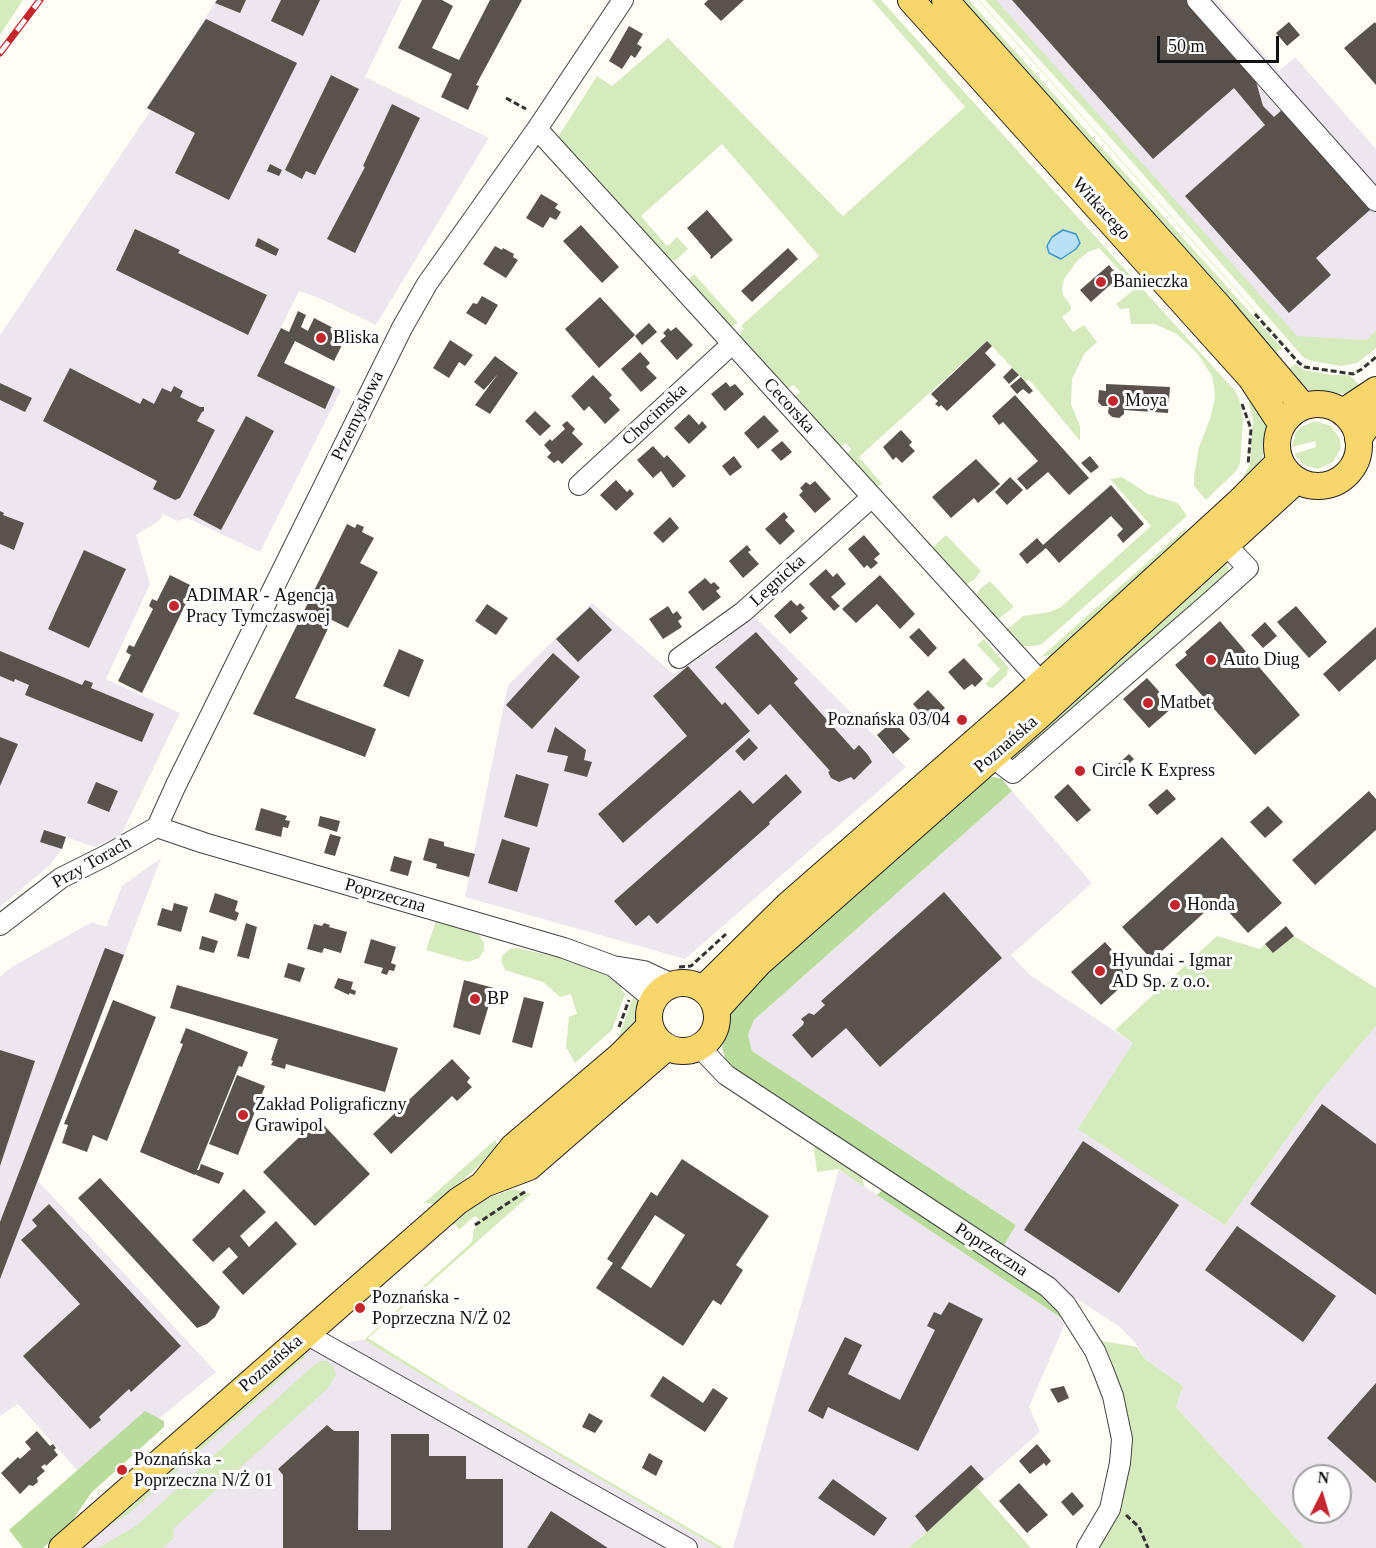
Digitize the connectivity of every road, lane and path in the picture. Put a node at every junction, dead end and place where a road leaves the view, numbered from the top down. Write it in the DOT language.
graph roads {
  1 [pos="623,0"];
  2 [pos="911,0"];
  3 [pos="945,0"];
  4 [pos="1197,0"];
  5 [pos="506,98"];
  6 [pos="526,109"];
  7 [pos="537,129"];
  8 [pos="1376,201"];
  9 [pos="1248,307"];
  10 [pos="732,344"];
  11 [pos="1376,357"];
  12 [pos="1376,390"];
  13 [pos="1304,406"];
  14 [pos="1343,412"];
  15 [pos="1376,413"];
  16 [pos="1245,414"];
  17 [pos="1282,425"];
  18 [pos="1358,439"];
  19 [pos="1280,461"];
  20 [pos="1244,472"];
  21 [pos="1297,480"];
  22 [pos="579,485"];
  23 [pos="872,497"];
  24 [pos="679,658"];
  25 [pos="1041,682"];
  26 [pos="157,827"];
  27 [pos="0,925"];
  28 [pos="727,934"];
  29 [pos="658,985"];
  30 [pos="710,999"];
  31 [pos="649,1027"];
  32 [pos="617,1033"];
  33 [pos="702,1046"];
  34 [pos="666,1048"];
  35 [pos="483,1184"];
  36 [pos="526,1191"];
  37 [pos="475,1225"];
  38 [pos="306,1334"];
  39 [pos="1110,1509"];
  40 [pos="62,1548"];
  41 [pos="687,1548"];
  42 [pos="1088,1548"];
  43 [pos="1148,1548"];
  1 -- 7 [label="street, Przemysłowa"];
  2 -- 17 [label="main road, Witkacego"];
  3 -- 13 [label="main road, Witkacego"];
  4 -- 8 [label="street"];
  5 -- 6 [label="path"];
  7 -- 10 [label="street, Cecorska"];
  7 -- 26 [label="street, Przemysłowa"];
  9 -- 11 [label="path"];
  10 -- 22 [label="street, Chocimska"];
  10 -- 23 [label="street, Cecorska"];
  12 -- 14 [label="main road"];
  13 -- 14 [label="main road"];
  13 -- 17 [label="main road"];
  14 -- 18 [label="main road"];
  15 -- 18 [label="main road"];
  16 -- 20 [label="path"];
  17 -- 19 [label="main road"];
  18 -- 21 [label="main road"];
  19 -- 21 [label="main road"];
  19 -- 25 [label="main road, Poznańska"];
  21 -- 30 [label="main road, Poznańska"];
  23 -- 24 [label="street, Legnicka"];
  23 -- 25 [label="street, Cecorska"];
  25 -- 30 [label="main road, Poznańska"];
  26 -- 27 [label="street, Przy Torach"];
  26 -- 29 [label="street, Poprzeczna"];
  28 -- 29 [label="path"];
  29 -- 30 [label="main road"];
  29 -- 31 [label="main road"];
  29 -- 32 [label="path"];
  30 -- 33 [label="main road"];
  31 -- 34 [label="main road"];
  31 -- 35 [label="main road, Poznańska"];
  33 -- 34 [label="main road"];
  33 -- 39 [label="street, Poprzeczna"];
  34 -- 35 [label="main road, Poznańska"];
  35 -- 38 [label="main road, Poznańska"];
  36 -- 37 [label="path"];
  38 -- 40 [label="main road, Poznańska"];
  38 -- 41 [label="street"];
  39 -- 42 [label="street, Poprzeczna"];
  39 -- 43 [label="path"];
}
